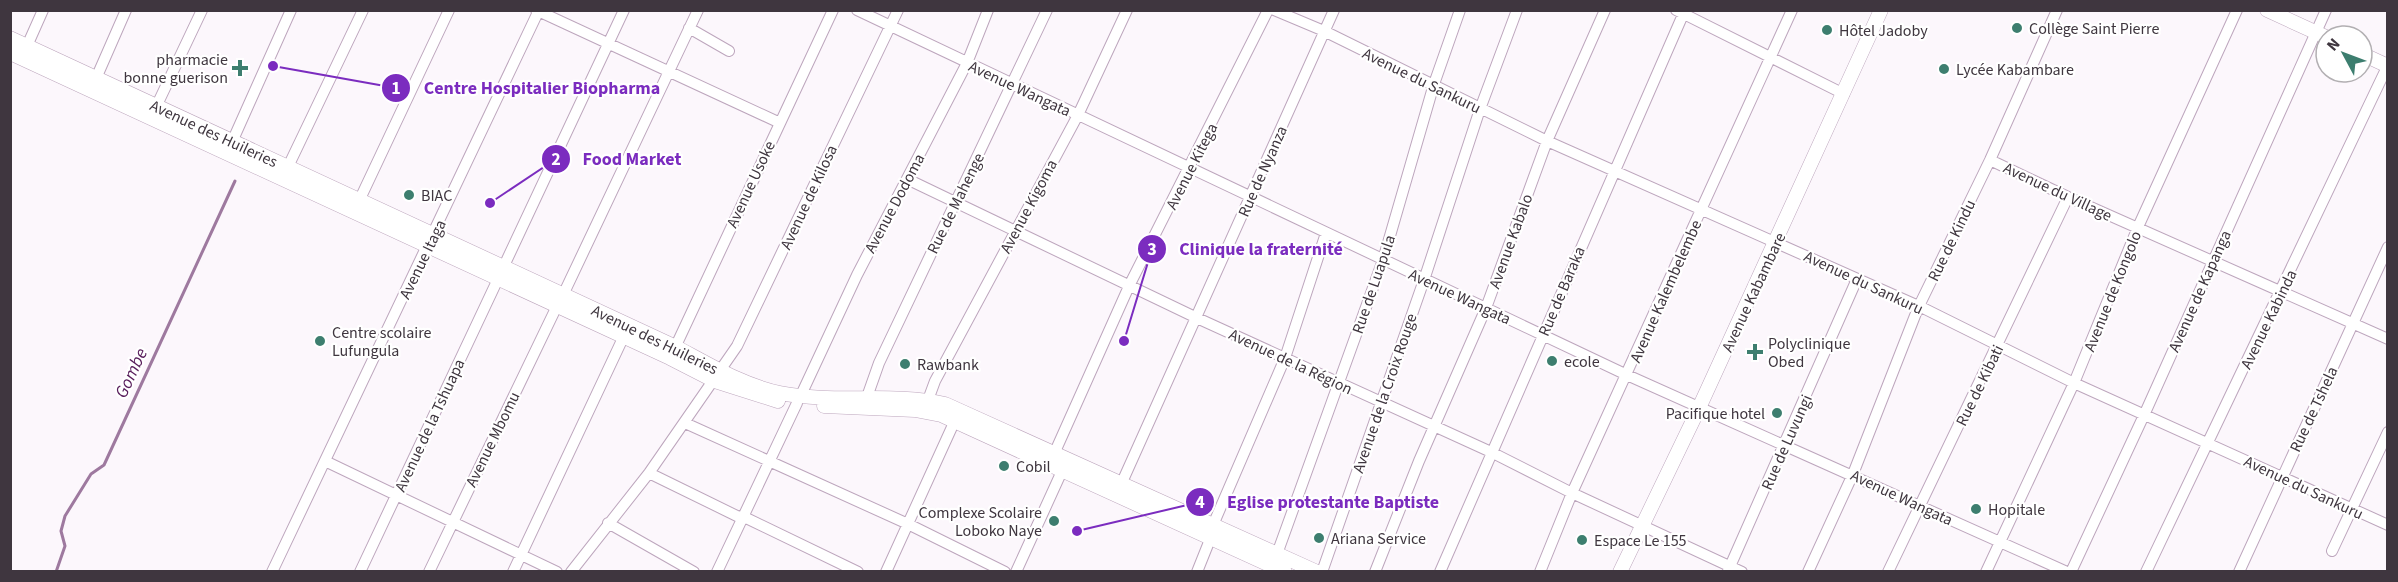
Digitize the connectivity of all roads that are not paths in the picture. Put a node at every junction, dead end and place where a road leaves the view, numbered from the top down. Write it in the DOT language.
graph roads {
  1 [pos="43,10"];
  2 [pos="126,10"];
  3 [pos="202,10"];
  4 [pos="291,10"];
  5 [pos="363,10"];
  6 [pos="449,10"];
  7 [pos="624,10"];
  8 [pos="698,10"];
  9 [pos="833,10"];
  10 [pos="857,10"];
  11 [pos="898,10"];
  12 [pos="988,10"];
  13 [pos="1047,10"];
  14 [pos="1127,10"];
  15 [pos="1268,10"];
  16 [pos="1274,10"];
  17 [pos="1334,10"];
  18 [pos="1460,10"];
  19 [pos="1517,10"];
  20 [pos="1605,10"];
  21 [pos="1792,10"];
  22 [pos="1881,10"];
  23 [pos="2056,10"];
  24 [pos="2237,10"];
  25 [pos="2267,10"];
  26 [pos="537,11"];
  27 [pos="1681,12"];
  28 [pos="890,27"];
  29 [pos="690,28"];
  30 [pos="1324,31"];
  31 [pos="2314,32"];
  32 [pos="10,38"];
  33 [pos="607,44"];
  34 [pos="27,46"];
  35 [pos="2314,50"];
  36 [pos="729,51"];
  37 [pos="10,53"];
  38 [pos="1770,56"];
  39 [pos="2374,60"];
  40 [pos="967,63"];
  41 [pos="2388,66"];
  42 [pos="667,73"];
  43 [pos="94,83"];
  44 [pos="1012,84"];
  45 [pos="1434,84"];
  46 [pos="1844,94"];
  47 [pos="156,107"];
  48 [pos="1480,109"];
  49 [pos="1078,115"];
  50 [pos="778,122"];
  51 [pos="1547,141"];
  52 [pos="232,142"];
  53 [pos="1990,160"];
  54 [pos="1190,169"];
  55 [pos="1614,169"];
  56 [pos="285,173"];
  57 [pos="907,179"];
  58 [pos="2068,197"];
  59 [pos="1251,198"];
  60 [pos="359,201"];
  61 [pos="955,201"];
  62 [pos="1701,208"];
  63 [pos="2138,227"];
  64 [pos="1015,229"];
  65 [pos="1326,233"];
  66 [pos="431,241"];
  67 [pos="1776,241"];
  68 [pos="2388,247"];
  69 [pos="1383,260"];
  70 [pos="2213,260"];
  71 [pos="501,273"];
  72 [pos="1857,279"];
  73 [pos="1424,280"];
  74 [pos="1130,284"];
  75 [pos="2281,292"];
  76 [pos="560,301"];
  77 [pos="1919,307"];
  78 [pos="1486,308"];
  79 [pos="1197,318"];
  80 [pos="2353,324"];
  81 [pos="1543,333"];
  82 [pos="623,338"];
  83 [pos="2388,339"];
  84 [pos="1998,347"];
  85 [pos="673,352"];
  86 [pos="1285,358"];
  87 [pos="1627,375"];
  88 [pos="718,376"];
  89 [pos="1338,383"];
  90 [pos="2074,383"];
  91 [pos="867,397"];
  92 [pos="799,399"];
  93 [pos="928,400"];
  94 [pos="1381,402"];
  95 [pos="1699,408"];
  96 [pos="2145,413"];
  97 [pos="957,415"];
  98 [pos="685,423"];
  99 [pos="1436,427"];
  100 [pos="2388,432"];
  101 [pos="2207,443"];
  102 [pos="1785,445"];
  103 [pos="1491,452"];
  104 [pos="1054,454"];
  105 [pos="325,461"];
  106 [pos="768,462"];
  107 [pos="1062,471"];
  108 [pos="649,473"];
  109 [pos="1853,474"];
  110 [pos="2282,477"];
  111 [pos="1119,489"];
  112 [pos="1572,493"];
  113 [pos="396,494"];
  114 [pos="1921,506"];
  115 [pos="2351,509"];
  116 [pos="741,517"];
  117 [pos="453,520"];
  118 [pos="608,522"];
  119 [pos="908,524"];
  120 [pos="2388,525"];
  121 [pos="1644,526"];
  122 [pos="1212,531"];
  123 [pos="1999,541"];
  124 [pos="2332,551"];
  125 [pos="522,554"];
  126 [pos="1277,554"];
  127 [pos="1623,566"];
  128 [pos="1729,569"];
  129 [pos="272,572"];
  130 [pos="360,572"];
  131 [pos="429,572"];
  132 [pos="513,572"];
  133 [pos="556,572"];
  134 [pos="571,572"];
  135 [pos="694,572"];
  136 [pos="717,572"];
  137 [pos="858,572"];
  138 [pos="886,572"];
  139 [pos="1005,572"];
  140 [pos="1016,572"];
  141 [pos="1197,572"];
  142 [pos="1285,572"];
  143 [pos="1317,572"];
  144 [pos="1322,572"];
  145 [pos="1375,572"];
  146 [pos="1440,572"];
  147 [pos="1540,572"];
  148 [pos="1614,572"];
  149 [pos="1742,572"];
  150 [pos="1808,572"];
  151 [pos="1888,572"];
  152 [pos="1986,572"];
  153 [pos="2069,572"];
  154 [pos="2145,572"];
  155 [pos="2239,572"];
  1 -- 34 [label="street"];
  2 -- 43 [label="street"];
  3 -- 47 [label="street"];
  4 -- 52 [label="street"];
  5 -- 56 [label="street"];
  6 -- 60 [label="street"];
  7 -- 33 [label="street, Avenue de la Tshuapa"];
  8 -- 29 [label="street, Avenue Mbomu"];
  9 -- 50 [label="street, Avenue Usoke"];
  10 -- 28 [label="street, Avenue Wangata"];
  11 -- 28 [label="street, Avenue de Kilosa"];
  12 -- 40 [label="street, Avenue Dodoma"];
  13 -- 44 [label="street, Rue de Mahenge"];
  14 -- 49 [label="street, Avenue Kigoma"];
  15 -- 54 [label="street, Avenue Kitega"];
  16 -- 30 [label="street, Avenue du Sankuru"];
  17 -- 30 [label="street, Rue de Nyanza"];
  18 -- 45 [label="street, Rue de Luapula"];
  19 -- 48 [label="street, Avenue de la Croix Rouge"];
  20 -- 51 [label="street, Avenue Kabalo"];
  21 -- 38 [label="street, Avenue Kalembelembe"];
  22 -- 46 [label="main road, Avenue Kabambare"];
  23 -- 53 [label="street, Rue de Kindu"];
  24 -- 63 [label="street, Avenue de Kongolo"];
  25 -- 31 [label="main road"];
  26 -- 33 [label="street"];
  26 -- 66 [label="street, Avenue Itaga"];
  27 -- 38 [label="street"];
  27 -- 55 [label="street, Rue de Baraka"];
  28 -- 40 [label="street, Avenue Wangata"];
  28 -- 88 [label="street, Avenue de Kilosa"];
  29 -- 36 [label="street"];
  29 -- 42 [label="street, Avenue Mbomu"];
  30 -- 45 [label="street, Avenue du Sankuru"];
  30 -- 59 [label="street, Rue de Nyanza"];
  32 -- 34 [label="main road, Avenue des Huileries"];
  33 -- 42 [label="street"];
  33 -- 71 [label="street, Avenue de la Tshuapa"];
  34 -- 43 [label="main road, Avenue des Huileries"];
  35 -- 70 [label="street, Avenue de Kapanga"];
  37 -- 43 [label="main road, Avenue des Huileries"];
  38 -- 46 [label="street"];
  38 -- 62 [label="street, Avenue Kalembelembe"];
  39 -- 41 [label="main road"];
  40 -- 44 [label="street, Avenue Wangata"];
  40 -- 57 [label="street, Avenue Dodoma"];
  41 -- 75 [label="street, Avenue Kabinda"];
  42 -- 50 [label="street"];
  42 -- 76 [label="street, Avenue Mbomu"];
  43 -- 47 [label="main road, Avenue des Huileries"];
  43 -- 56 [label="main road, Avenue des Huileries"];
  44 -- 49 [label="street, Avenue Wangata"];
  44 -- 61 [label="street, Rue de Mahenge"];
  45 -- 48 [label="street, Avenue du Sankuru"];
  45 -- 69 [label="street, Rue de Luapula"];
  46 -- 67 [label="main road, Avenue Kabambare"];
  47 -- 52 [label="main road, Avenue des Huileries"];
  48 -- 51 [label="street, Avenue du Sankuru"];
  48 -- 73 [label="street, Avenue de la Croix Rouge"];
  49 -- 54 [label="street, Avenue Wangata"];
  49 -- 64 [label="street, Avenue Kigoma"];
  50 -- 85 [label="street, Avenue Usoke"];
  51 -- 55 [label="street, Avenue du Sankuru"];
  51 -- 78 [label="street, Avenue Kabalo"];
  52 -- 56 [label="main road, Avenue des Huileries"];
  53 -- 58 [label="street, Avenue du Village"];
  53 -- 77 [label="street, Rue de Kindu"];
  54 -- 59 [label="street, Avenue Wangata"];
  54 -- 74 [label="street, Avenue Kitega"];
  55 -- 62 [label="street, Avenue du Sankuru"];
  55 -- 81 [label="street, Rue de Baraka"];
  56 -- 60 [label="main road, Avenue des Huileries"];
  56 -- 66 [label="main road, Avenue des Huileries"];
  57 -- 61 [label="street, Avenue de la Région"];
  57 -- 92 [label="street, Avenue Dodoma"];
  58 -- 63 [label="street, Avenue du Village"];
  58 -- 84 [label="street, Rue de Kibati"];
  59 -- 65 [label="street, Avenue Wangata"];
  59 -- 79 [label="street, Rue de Nyanza"];
  60 -- 66 [label="main road, Avenue des Huileries"];
  61 -- 64 [label="street, Avenue de la Région"];
  61 -- 91 [label="street, Rue de Mahenge"];
  62 -- 67 [label="street, Avenue du Sankuru"];
  62 -- 87 [label="street, Avenue Kalembelembe"];
  63 -- 70 [label="street, Avenue du Village"];
  63 -- 90 [label="street, Avenue de Kongolo"];
  64 -- 74 [label="street, Avenue de la Région"];
  64 -- 93 [label="street, Avenue Kigoma"];
  65 -- 69 [label="street, Avenue Wangata"];
  65 -- 86 [label="street"];
  66 -- 71 [label="main road, Avenue des Huileries"];
  66 -- 105 [label="street, Avenue Itaga"];
  67 -- 72 [label="street, Avenue du Sankuru"];
  67 -- 95 [label="main road, Avenue Kabambare"];
  68 -- 80 [label="street, Rue de Tshela"];
  69 -- 73 [label="street, Avenue Wangata"];
  69 -- 89 [label="street, Rue de Luapula"];
  70 -- 75 [label="street, Avenue du Village"];
  70 -- 96 [label="street, Avenue de Kapanga"];
  71 -- 76 [label="main road, Avenue des Huileries"];
  71 -- 113 [label="street, Avenue de la Tshuapa"];
  72 -- 77 [label="street, Avenue du Sankuru"];
  72 -- 102 [label="street, Rue de Luvungi"];
  73 -- 78 [label="street, Avenue Wangata"];
  73 -- 94 [label="street, Avenue de la Croix Rouge"];
  74 -- 79 [label="street, Avenue de la Région"];
  74 -- 104 [label="street, Avenue Kitega"];
  75 -- 80 [label="street, Avenue du Village"];
  75 -- 101 [label="street, Avenue Kabinda"];
  76 -- 82 [label="main road, Avenue des Huileries"];
  76 -- 85 [label="main road, Avenue des Huileries"];
  76 -- 117 [label="street, Avenue Mbomu"];
  77 -- 84 [label="street, Avenue du Sankuru"];
  77 -- 109 [label="street, Rue de Kindu"];
  78 -- 81 [label="street, Avenue Wangata"];
  78 -- 99 [label="street, Avenue Kabalo"];
  79 -- 86 [label="street, Avenue de la Région"];
  79 -- 111 [label="street, Rue de Nyanza"];
  80 -- 83 [label="street, Avenue du Village"];
  80 -- 110 [label="street, Rue de Tshela"];
  81 -- 87 [label="street, Avenue Wangata"];
  81 -- 103 [label="street, Rue de Baraka"];
  82 -- 85 [label="main road, Avenue des Huileries"];
  82 -- 125 [label="street"];
  84 -- 90 [label="street, Avenue du Sankuru"];
  84 -- 114 [label="street, Rue de Kibati"];
  85 -- 88 [label="main road, Avenue des Huileries"];
  86 -- 89 [label="street, Avenue de la Région"];
  86 -- 122 [label="street"];
  87 -- 95 [label="street, Avenue Wangata"];
  87 -- 112 [label="street, Avenue Kalembelembe"];
  88 -- 92 [label="main road, Avenue des Huileries"];
  88 -- 98 [label="street, Avenue de Kilosa"];
  89 -- 94 [label="street, Avenue de la Région"];
  89 -- 126 [label="street, Rue de Luapula"];
  90 -- 96 [label="street, Avenue du Sankuru"];
  90 -- 123 [label="street, Avenue de Kongolo"];
  91 -- 92 [label="main road, Avenue des Huileries"];
  91 -- 93 [label="main road, Avenue des Huileries"];
  92 -- 97 [label="main road, Avenue des Huileries"];
  92 -- 106 [label="street, Avenue Dodoma"];
  93 -- 97 [label="main road, Avenue des Huileries"];
  94 -- 99 [label="street, Avenue de la Région"];
  94 -- 144 [label="street, Avenue de la Croix Rouge"];
  95 -- 102 [label="street, Avenue Wangata"];
  95 -- 121 [label="main road, Avenue Kabambare"];
  96 -- 101 [label="street, Avenue du Sankuru"];
  96 -- 153 [label="street, Avenue de Kapanga"];
  97 -- 104 [label="main road, Avenue des Huileries"];
  97 -- 107 [label="main road, Avenue des Huileries"];
  97 -- 119 [label="street"];
  98 -- 106 [label="street"];
  98 -- 108 [label="street, Avenue de Kilosa"];
  99 -- 103 [label="street, Avenue de la Région"];
  99 -- 145 [label="street, Avenue Kabalo"];
  100 -- 115 [label="street"];
  101 -- 110 [label="street, Avenue du Sankuru"];
  101 -- 154 [label="street, Avenue Kabinda"];
  102 -- 109 [label="street, Avenue Wangata"];
  102 -- 128 [label="street, Rue de Luvungi"];
  103 -- 112 [label="street, Avenue de la Région"];
  103 -- 146 [label="street, Rue de Baraka"];
  104 -- 111 [label="main road, Avenue des Huileries"];
  105 -- 113 [label="street"];
  105 -- 129 [label="street, Avenue Itaga"];
  106 -- 116 [label="street, Avenue Dodoma"];
  106 -- 119 [label="street"];
  107 -- 111 [label="main road, Avenue des Huileries"];
  107 -- 140 [label="street"];
  108 -- 116 [label="street"];
  108 -- 118 [label="street, Avenue de Kilosa"];
  109 -- 114 [label="street, Avenue Wangata"];
  109 -- 150 [label="street, Rue de Kindu"];
  110 -- 115 [label="street, Avenue du Sankuru"];
  110 -- 155 [label="street, Rue de Tshela"];
  111 -- 122 [label="main road, Avenue des Huileries"];
  112 -- 121 [label="street, Avenue de la Région"];
  112 -- 147 [label="street, Avenue Kalembelembe"];
  113 -- 117 [label="street"];
  113 -- 130 [label="street, Avenue de la Tshuapa"];
  114 -- 123 [label="street, Avenue Wangata"];
  114 -- 151 [label="street, Rue de Kibati"];
  115 -- 120 [label="street, Avenue du Sankuru"];
  115 -- 124 [label="street"];
  116 -- 136 [label="street, Avenue Dodoma"];
  116 -- 137 [label="street"];
  117 -- 125 [label="street"];
  117 -- 131 [label="street, Avenue Mbomu"];
  118 -- 134 [label="street, Avenue de Kilosa"];
  118 -- 135 [label="street"];
  119 -- 138 [label="street"];
  119 -- 139 [label="street"];
  121 -- 127 [label="main road, Avenue Kabambare"];
  121 -- 128 [label="street, Avenue de la Région"];
  122 -- 126 [label="main road, Avenue des Huileries"];
  122 -- 141 [label="street"];
  122 -- 142 [label="main road, Avenue des Huileries"];
  123 -- 152 [label="street, Avenue de Kongolo"];
  123 -- 153 [label="street, Avenue Wangata"];
  125 -- 132 [label="street"];
  125 -- 133 [label="street"];
  126 -- 143 [label="main road, Avenue des Huileries"];
  127 -- 148 [label="street"];
  128 -- 149 [label="street, Avenue de la Région"];
}
